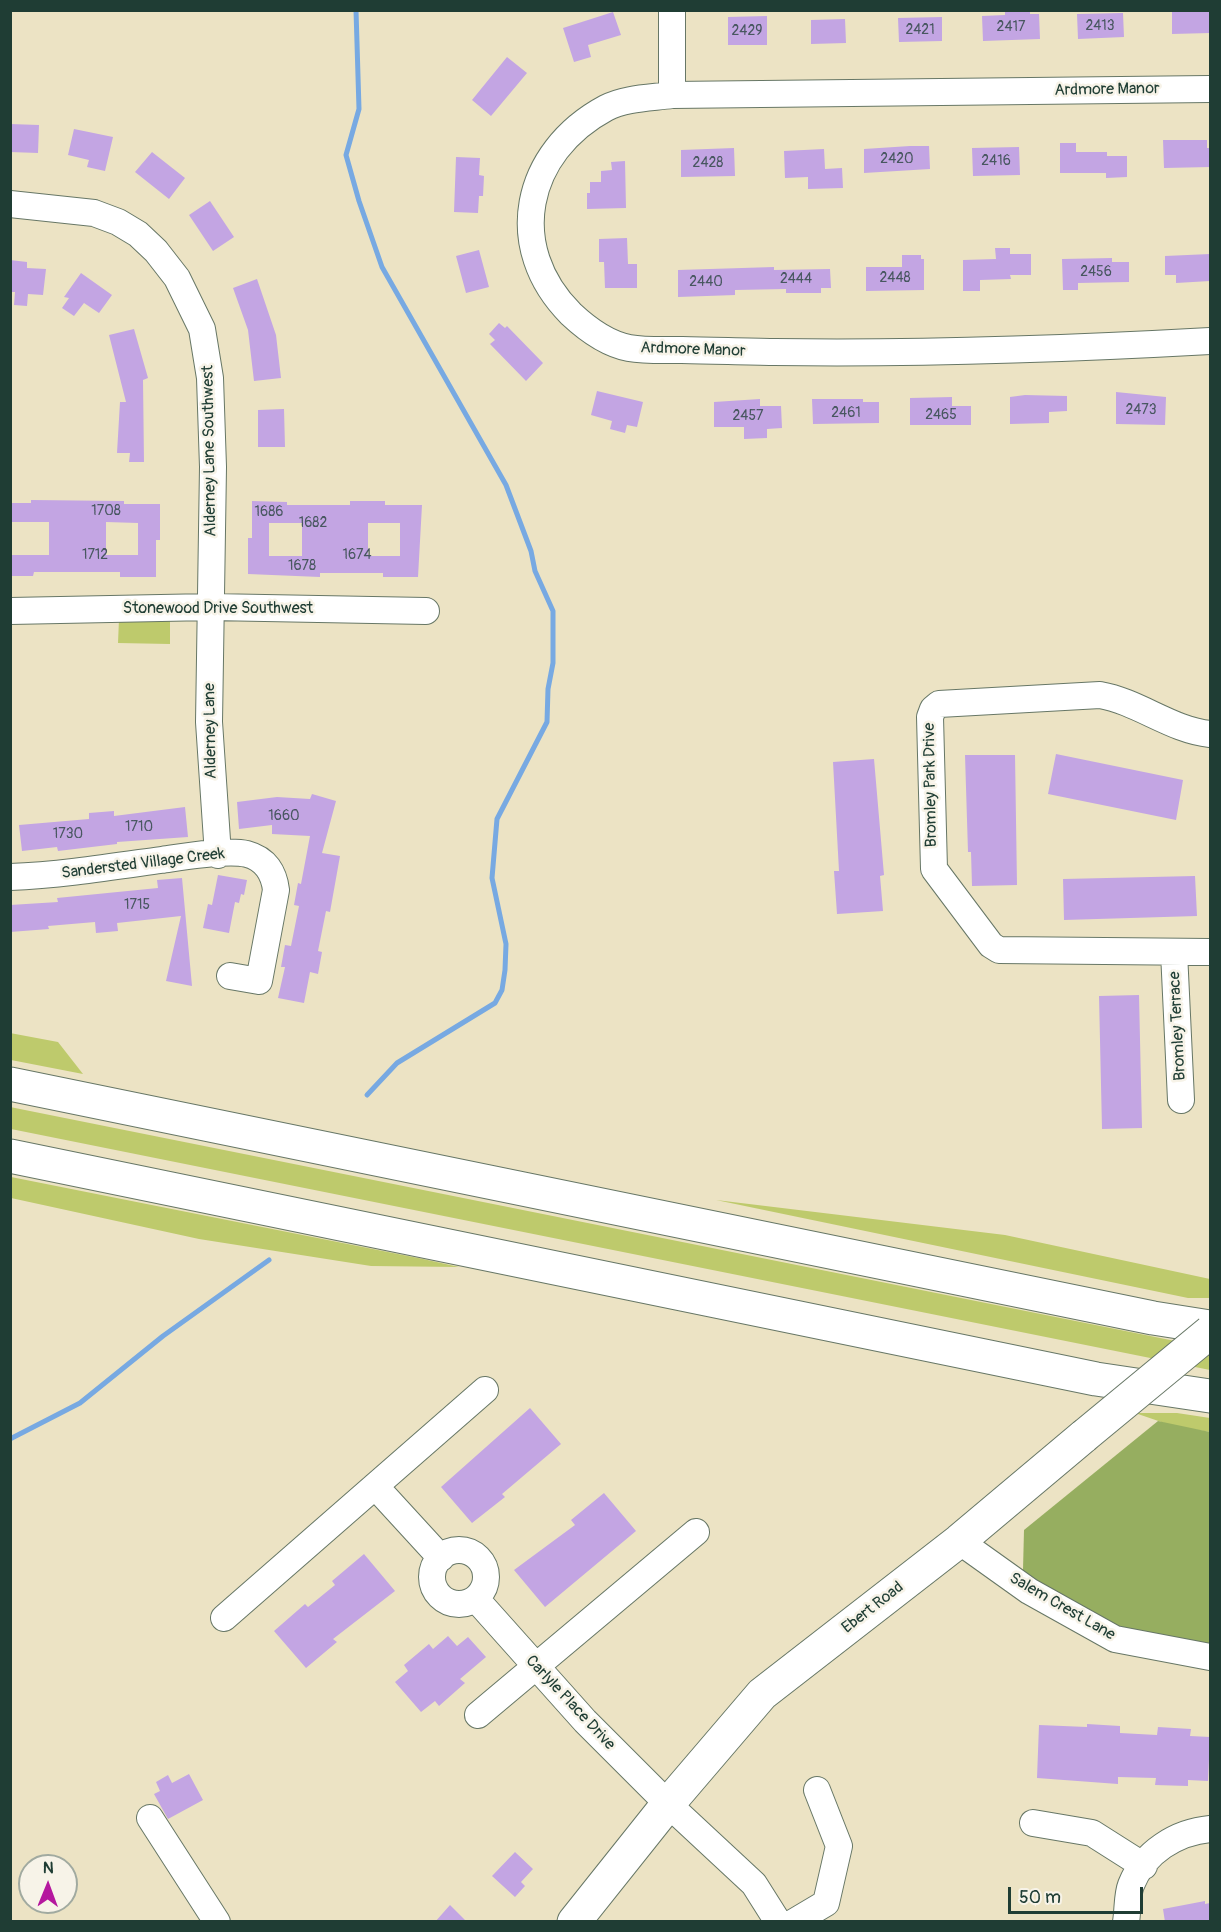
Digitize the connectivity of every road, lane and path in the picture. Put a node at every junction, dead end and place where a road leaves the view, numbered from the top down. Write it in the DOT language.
graph roads {
  1 [pos="672,10"];
  2 [pos="1210,89"];
  3 [pos="672,95"];
  4 [pos="10,204"];
  5 [pos="1210,341"];
  6 [pos="211,607"];
  7 [pos="10,611"];
  8 [pos="426,611"];
  9 [pos="1210,734"];
  10 [pos="218,855"];
  11 [pos="10,877"];
  12 [pos="1174,952"];
  13 [pos="1210,952"];
  14 [pos="230,976"];
  15 [pos="10,1084"];
  16 [pos="1181,1100"];
  17 [pos="10,1156"];
  18 [pos="1210,1327"];
  19 [pos="1210,1332"];
  20 [pos="485,1390"];
  21 [pos="1210,1396"];
  22 [pos="375,1486"];
  23 [pos="696,1532"];
  24 [pos="959,1541"];
  25 [pos="441,1558"];
  26 [pos="476,1599"];
  27 [pos="224,1618"];
  28 [pos="1210,1657"];
  29 [pos="536,1666"];
  30 [pos="478,1715"];
  31 [pos="817,1790"];
  32 [pos="668,1804"];
  33 [pos="150,1818"];
  34 [pos="1033,1823"];
  35 [pos="1210,1829"];
  36 [pos="1144,1866"];
  37 [pos="217,1922"];
  38 [pos="573,1922"];
  39 [pos="778,1922"];
  40 [pos="794,1922"];
  41 [pos="1126,1922"];
  1 -- 3 [label="street"];
  2 -- 3 [label="street, Ardmore Manor"];
  3 -- 5 [label="street, Ardmore Manor"];
  4 -- 6 [label="street, Alderney Lane Southwest"];
  6 -- 7 [label="street, Stonewood Drive Southwest"];
  6 -- 8 [label="street, Stonewood Drive Southwest"];
  6 -- 10 [label="street, Alderney Lane"];
  9 -- 12 [label="street, Bromley Park Drive"];
  10 -- 11 [label="street, Sandersted Village Creek"];
  10 -- 14 [label="street, Sandersted Village Creek"];
  12 -- 13 [label="street, Bromley Park Drive"];
  12 -- 16 [label="street, Bromley Terrace"];
  15 -- 18 [label="main road"];
  17 -- 21 [label="main road"];
  19 -- 24 [label="main road, Ebert Road, bridge"];
  20 -- 22 [label="street"];
  22 -- 25 [label="street"];
  22 -- 27 [label="street"];
  23 -- 29 [label="street"];
  24 -- 28 [label="street, Salem Crest Lane"];
  24 -- 32 [label="main road, Ebert Road"];
  25 -- 26 [label="street"];
  25 -- 26 [label="street"];
  26 -- 29 [label="street, Carlyle Place Drive"];
  29 -- 30 [label="street"];
  29 -- 32 [label="street, Carlyle Place Drive"];
  31 -- 40 [label="street"];
  32 -- 38 [label="main road, Ebert Road"];
  32 -- 39 [label="street, Carlyle Place Drive"];
  33 -- 37 [label="street"];
  34 -- 36 [label="street"];
  35 -- 36 [label="street"];
  36 -- 41 [label="street"];
}
